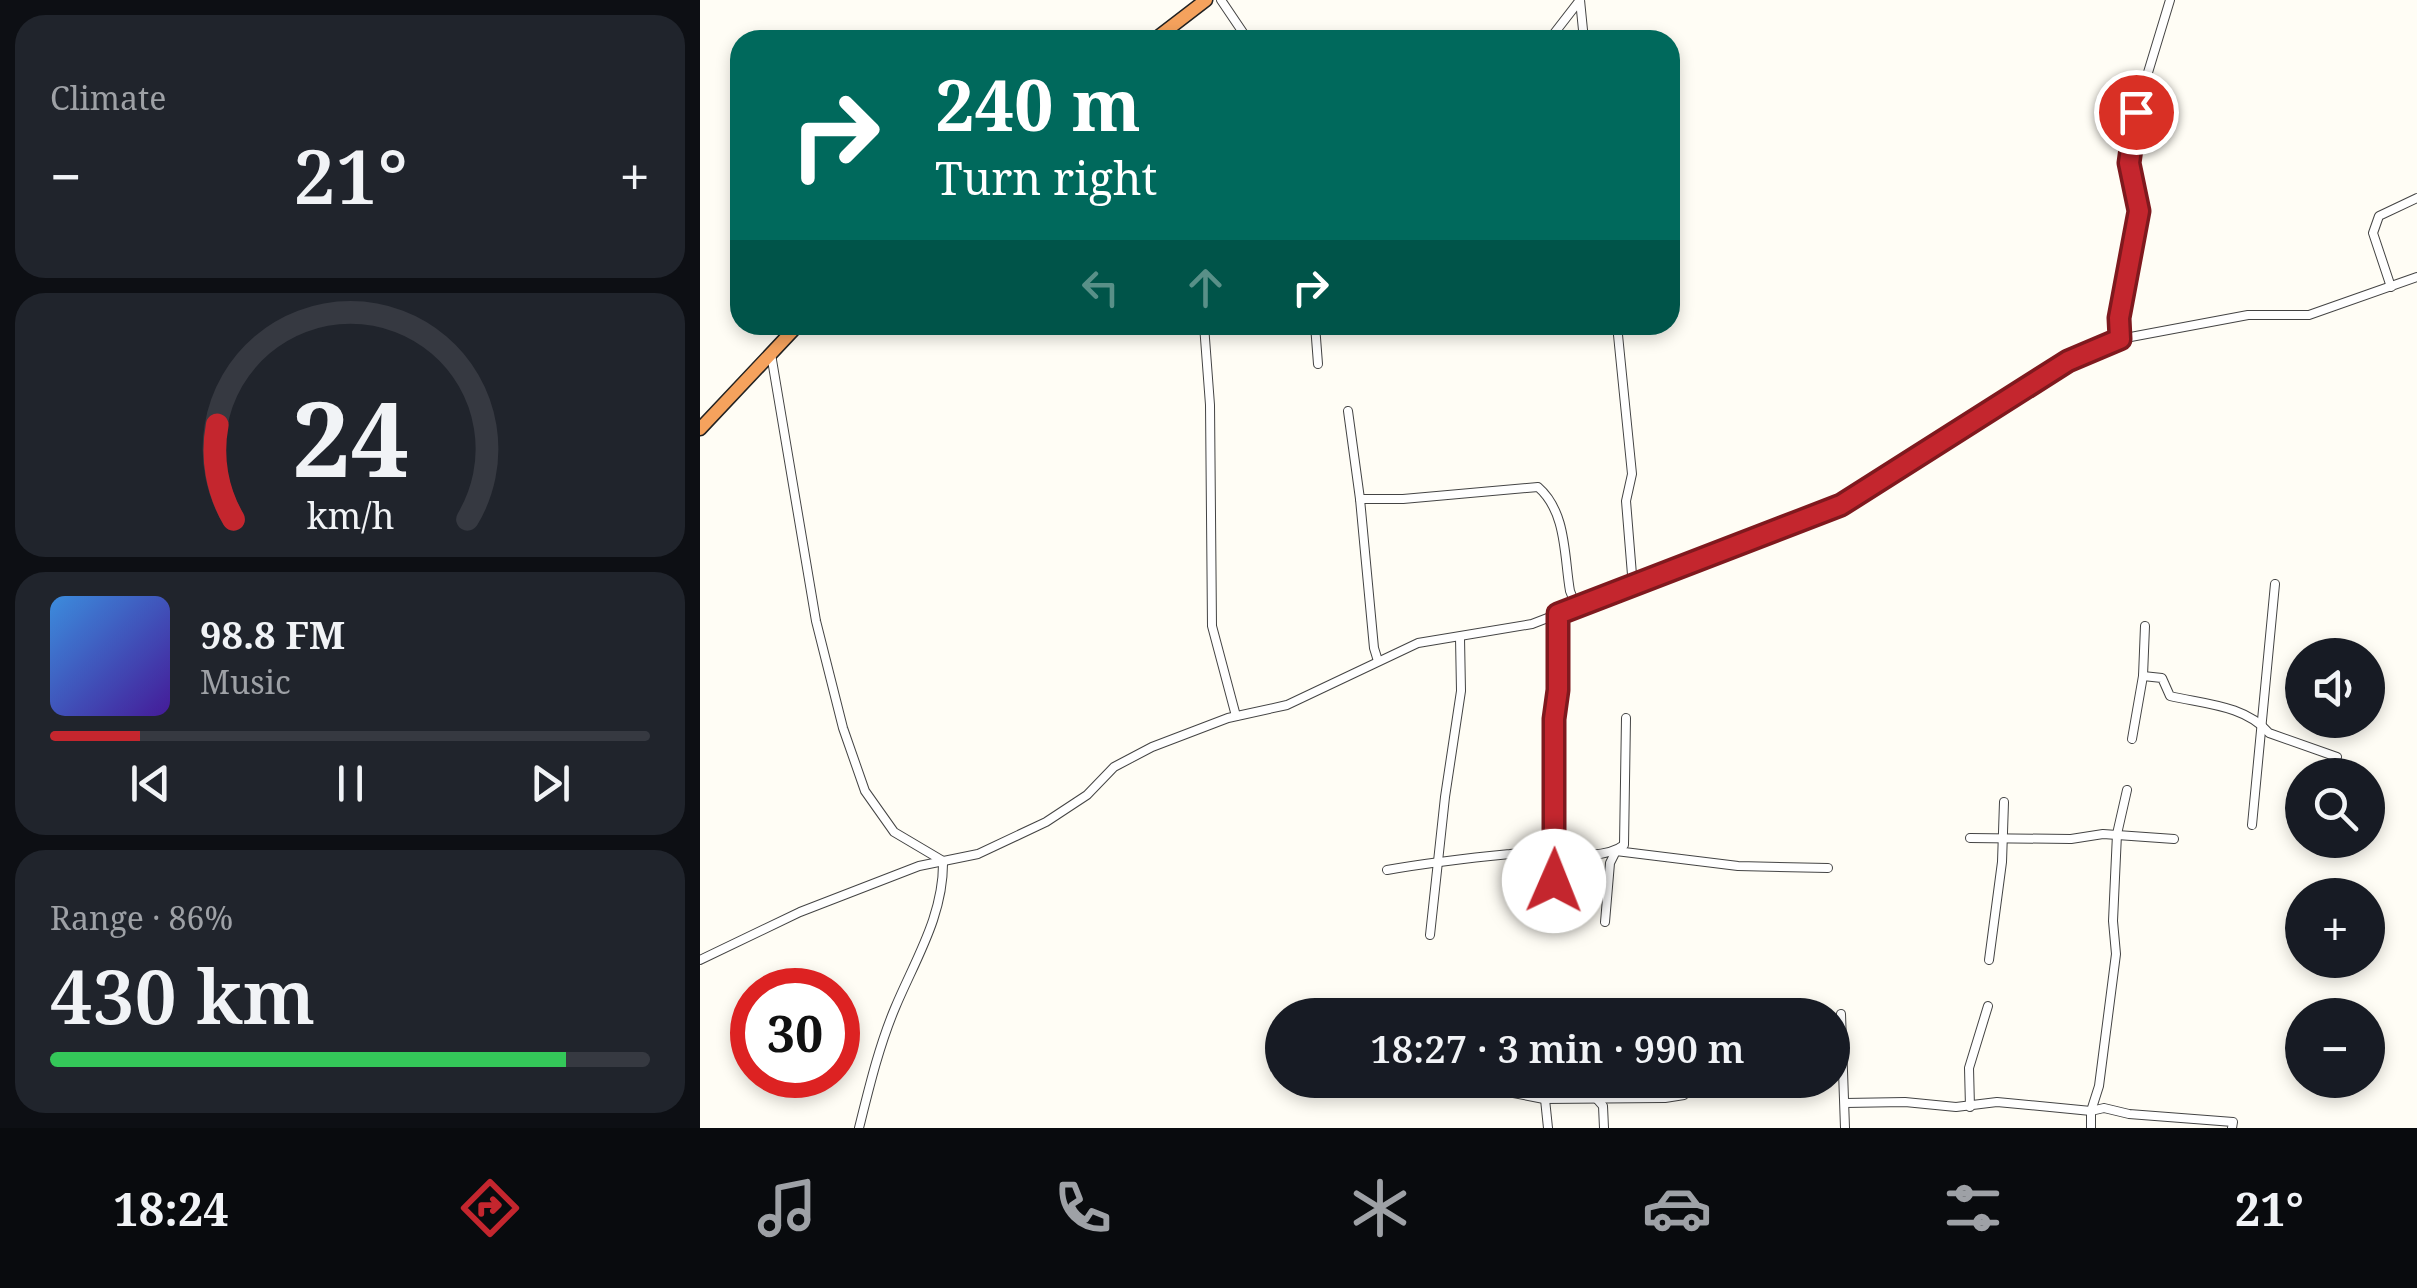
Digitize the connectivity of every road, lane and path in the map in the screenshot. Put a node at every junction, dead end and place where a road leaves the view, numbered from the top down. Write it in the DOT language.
graph roads {
  1 [pos="1206,0"];
  2 [pos="1222,0"];
  3 [pos="1580,0"];
  4 [pos="2170,0"];
  5 [pos="1167,30"];
  6 [pos="1242,30"];
  7 [pos="1558,30"];
  8 [pos="1583,30"];
  9 [pos="2417,198"];
  10 [pos="2417,278"];
  11 [pos="2391,287"];
  12 [pos="788,335"];
  13 [pos="1205,335"];
  14 [pos="1315,335"];
  15 [pos="1618,335"];
  16 [pos="2120,339"];
  17 [pos="770,354"];
  18 [pos="1318,364"];
  19 [pos="1348,411"];
  20 [pos="700,429"];
  21 [pos="1360,499"];
  22 [pos="2275,584"];
  23 [pos="1633,587"];
  24 [pos="1581,605"];
  25 [pos="1558,614"];
  26 [pos="2145,626"];
  27 [pos="1460,638"];
  28 [pos="1378,661"];
  29 [pos="2143,676"];
  30 [pos="1236,716"];
  31 [pos="1626,718"];
  32 [pos="2262,724"];
  33 [pos="2132,739"];
  34 [pos="2338,757"];
  35 [pos="2127,790"];
  36 [pos="2004,802"];
  37 [pos="2252,825"];
  38 [pos="2117,834"];
  39 [pos="1970,838"];
  40 [pos="2002,839"];
  41 [pos="2174,839"];
  42 [pos="1616,851"];
  43 [pos="1555,854"];
  44 [pos="943,861"];
  45 [pos="1439,863"];
  46 [pos="1828,868"];
  47 [pos="1387,870"];
  48 [pos="1604,922"];
  49 [pos="1550,924"];
  50 [pos="1430,934"];
  51 [pos="700,960"];
  52 [pos="1989,960"];
  53 [pos="1988,1006"];
  54 [pos="1538,1098"];
  55 [pos="1596,1098"];
  56 [pos="1845,1098"];
  57 [pos="1544,1099"];
  58 [pos="1845,1103"];
  59 [pos="1970,1107"];
  60 [pos="2091,1111"];
  61 [pos="859,1128"];
  62 [pos="1548,1128"];
  63 [pos="1604,1128"];
  64 [pos="1845,1128"];
  65 [pos="2092,1128"];
  66 [pos="2232,1128"];
  1 -- 5 [label="highway"];
  2 -- 6 [label="street"];
  3 -- 7 [label="street"];
  3 -- 8 [label="street"];
  4 -- 16 [label="street"];
  9 -- 11 [label="street"];
  10 -- 11 [label="street"];
  11 -- 16 [label="street"];
  12 -- 17 [label="highway"];
  13 -- 30 [label="street"];
  14 -- 18 [label="street"];
  15 -- 23 [label="street"];
  16 -- 23 [label="street"];
  17 -- 20 [label="highway"];
  17 -- 44 [label="street"];
  19 -- 21 [label="street"];
  21 -- 24 [label="street"];
  21 -- 28 [label="street"];
  22 -- 32 [label="street"];
  23 -- 24 [label="street"];
  24 -- 25 [label="street"];
  25 -- 27 [label="street"];
  25 -- 43 [label="street"];
  26 -- 29 [label="street"];
  27 -- 28 [label="street"];
  27 -- 45 [label="street"];
  28 -- 30 [label="street"];
  29 -- 32 [label="street"];
  29 -- 33 [label="street"];
  30 -- 44 [label="street"];
  31 -- 42 [label="street"];
  32 -- 34 [label="street"];
  32 -- 37 [label="street"];
  35 -- 38 [label="street"];
  36 -- 40 [label="street"];
  38 -- 40 [label="street"];
  38 -- 41 [label="street"];
  38 -- 60 [label="street"];
  39 -- 40 [label="street"];
  40 -- 52 [label="street"];
  42 -- 43 [label="street"];
  42 -- 46 [label="street"];
  42 -- 48 [label="street"];
  43 -- 45 [label="street"];
  43 -- 49 [label="street"];
  44 -- 51 [label="street"];
  44 -- 61 [label="street"];
  45 -- 47 [label="street"];
  45 -- 50 [label="street"];
  53 -- 59 [label="street"];
  54 -- 57 [label="street"];
  55 -- 57 [label="street"];
  55 -- 63 [label="street"];
  56 -- 58 [label="street"];
  57 -- 62 [label="street"];
  58 -- 59 [label="street"];
  58 -- 64 [label="street"];
  59 -- 60 [label="street"];
  60 -- 65 [label="street"];
  60 -- 66 [label="street"];
}
